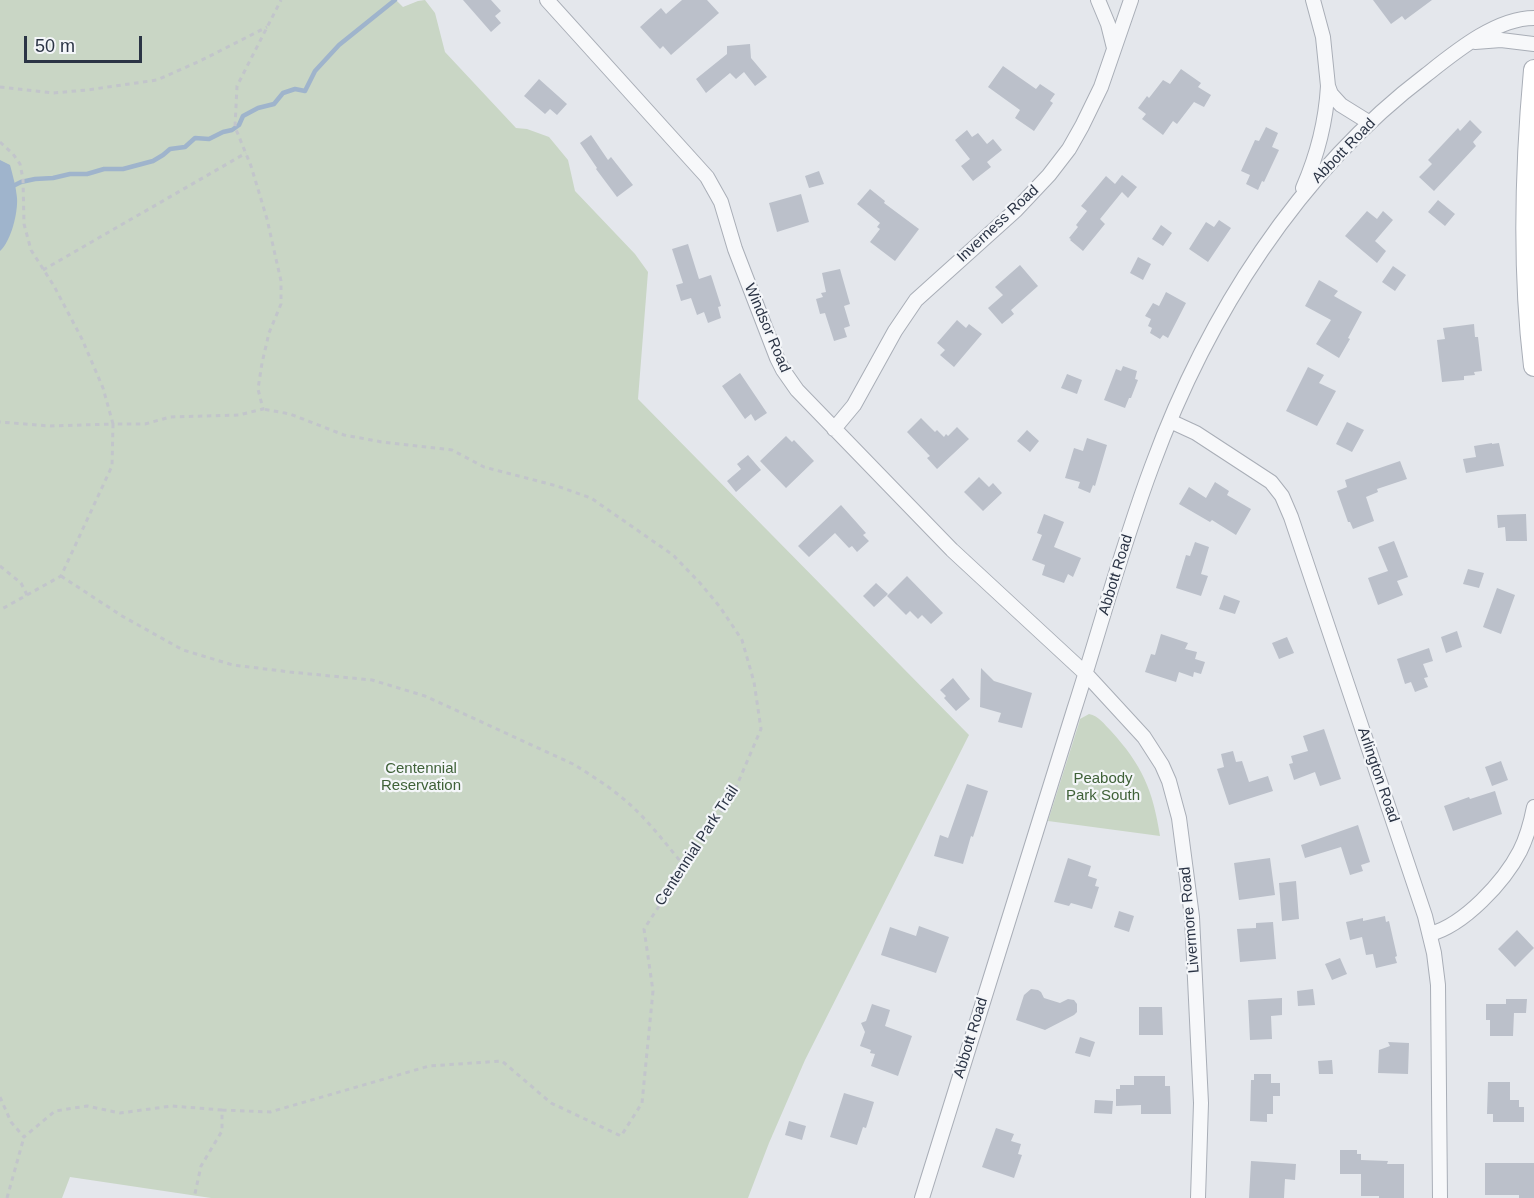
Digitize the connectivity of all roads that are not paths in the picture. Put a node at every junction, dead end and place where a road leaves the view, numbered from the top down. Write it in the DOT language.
graph roads {
  1 [pos="547,0"];
  2 [pos="1098,0"];
  3 [pos="1131,0"];
  4 [pos="1313,0"];
  5 [pos="1534,18"];
  6 [pos="1470,43"];
  7 [pos="1534,44"];
  8 [pos="1114,50"];
  9 [pos="1534,70"];
  10 [pos="1328,86"];
  11 [pos="1370,123"];
  12 [pos="1293,208"];
  13 [pos="1534,366"];
  14 [pos="1170,421"];
  15 [pos="834,429"];
  16 [pos="1086,674"];
  17 [pos="1534,807"];
  18 [pos="1430,934"];
  19 [pos="922,1198"];
  20 [pos="1198,1198"];
  21 [pos="1440,1198"];
  1 -- 15 [label="street, Windsor Road"];
  2 -- 8 [label="street"];
  3 -- 8 [label="street, Inverness Road"];
  4 -- 10 [label="street"];
  5 -- 6 [label="street, Abbott Road"];
  6 -- 7 [label="street"];
  6 -- 11 [label="street, Abbott Road"];
  8 -- 15 [label="street, Inverness Road"];
  9 -- 13 [label="street"];
  10 -- 11 [label="street"];
  10 -- 12 [label="street"];
  11 -- 12 [label="street, Abbott Road"];
  12 -- 14 [label="street, Abbott Road"];
  14 -- 16 [label="street, Abbott Road"];
  14 -- 18 [label="street, Arlington Road"];
  15 -- 16 [label="street, Windsor Road"];
  16 -- 19 [label="street, Abbott Road"];
  16 -- 20 [label="street, Livermore Road"];
  17 -- 18 [label="street"];
  18 -- 21 [label="street, Arlington Road"];
}
